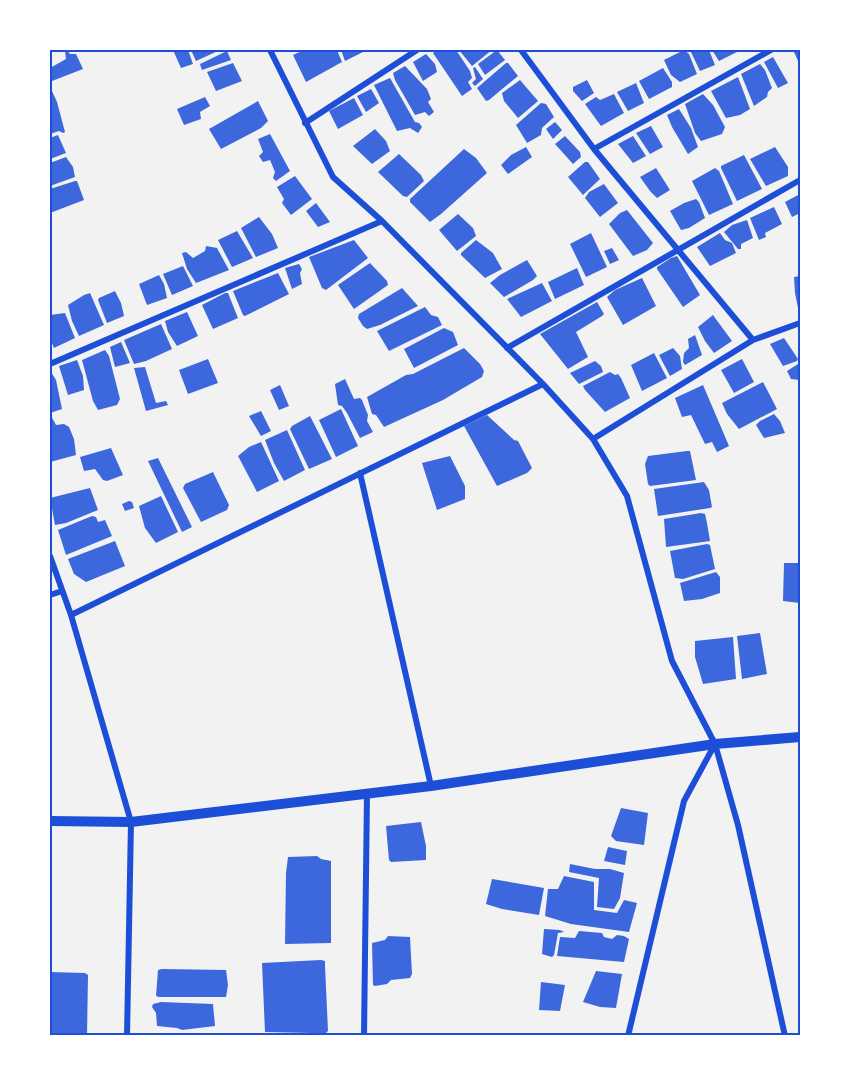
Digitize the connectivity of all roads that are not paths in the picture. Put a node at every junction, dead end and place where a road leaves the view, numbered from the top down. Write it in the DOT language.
graph roads {
  1 [pos="270,50"];
  2 [pos="417,50"];
  3 [pos="521,50"];
  4 [pos="771,50"];
  5 [pos="305,123"];
  6 [pos="594,149"];
  7 [pos="801,180"];
  8 [pos="382,221"];
  9 [pos="679,250"];
  10 [pos="801,323"];
  11 [pos="753,340"];
  12 [pos="507,348"];
  13 [pos="50,364"];
  14 [pos="543,384"];
  15 [pos="593,439"];
  16 [pos="360,474"];
  17 [pos="50,556"];
  18 [pos="62,591"];
  19 [pos="50,595"];
  20 [pos="70,615"];
  21 [pos="801,737"];
  22 [pos="715,744"];
  23 [pos="431,786"];
  24 [pos="367,794"];
  25 [pos="50,821"];
  26 [pos="131,822"];
  27 [pos="127,1035"];
  28 [pos="364,1035"];
  29 [pos="628,1035"];
  30 [pos="785,1035"];
  1 -- 5 [label="street"];
  2 -- 5 [label="street"];
  3 -- 6 [label="street"];
  4 -- 6 [label="street"];
  5 -- 8 [label="street"];
  6 -- 9 [label="street"];
  7 -- 9 [label="street"];
  8 -- 12 [label="street"];
  8 -- 13 [label="street"];
  9 -- 11 [label="street"];
  9 -- 12 [label="street"];
  10 -- 11 [label="street"];
  11 -- 15 [label="street"];
  12 -- 14 [label="street"];
  14 -- 15 [label="street"];
  14 -- 16 [label="street"];
  15 -- 22 [label="street"];
  16 -- 20 [label="street"];
  16 -- 23 [label="street"];
  17 -- 18 [label="street"];
  18 -- 19 [label="street"];
  18 -- 20 [label="street"];
  20 -- 26 [label="street"];
  21 -- 22 [label="street"];
  22 -- 23 [label="street"];
  22 -- 29 [label="street"];
  22 -- 30 [label="street"];
  23 -- 24 [label="street"];
  24 -- 26 [label="street"];
  24 -- 28 [label="street"];
  25 -- 26 [label="street"];
  26 -- 27 [label="street"];
}
